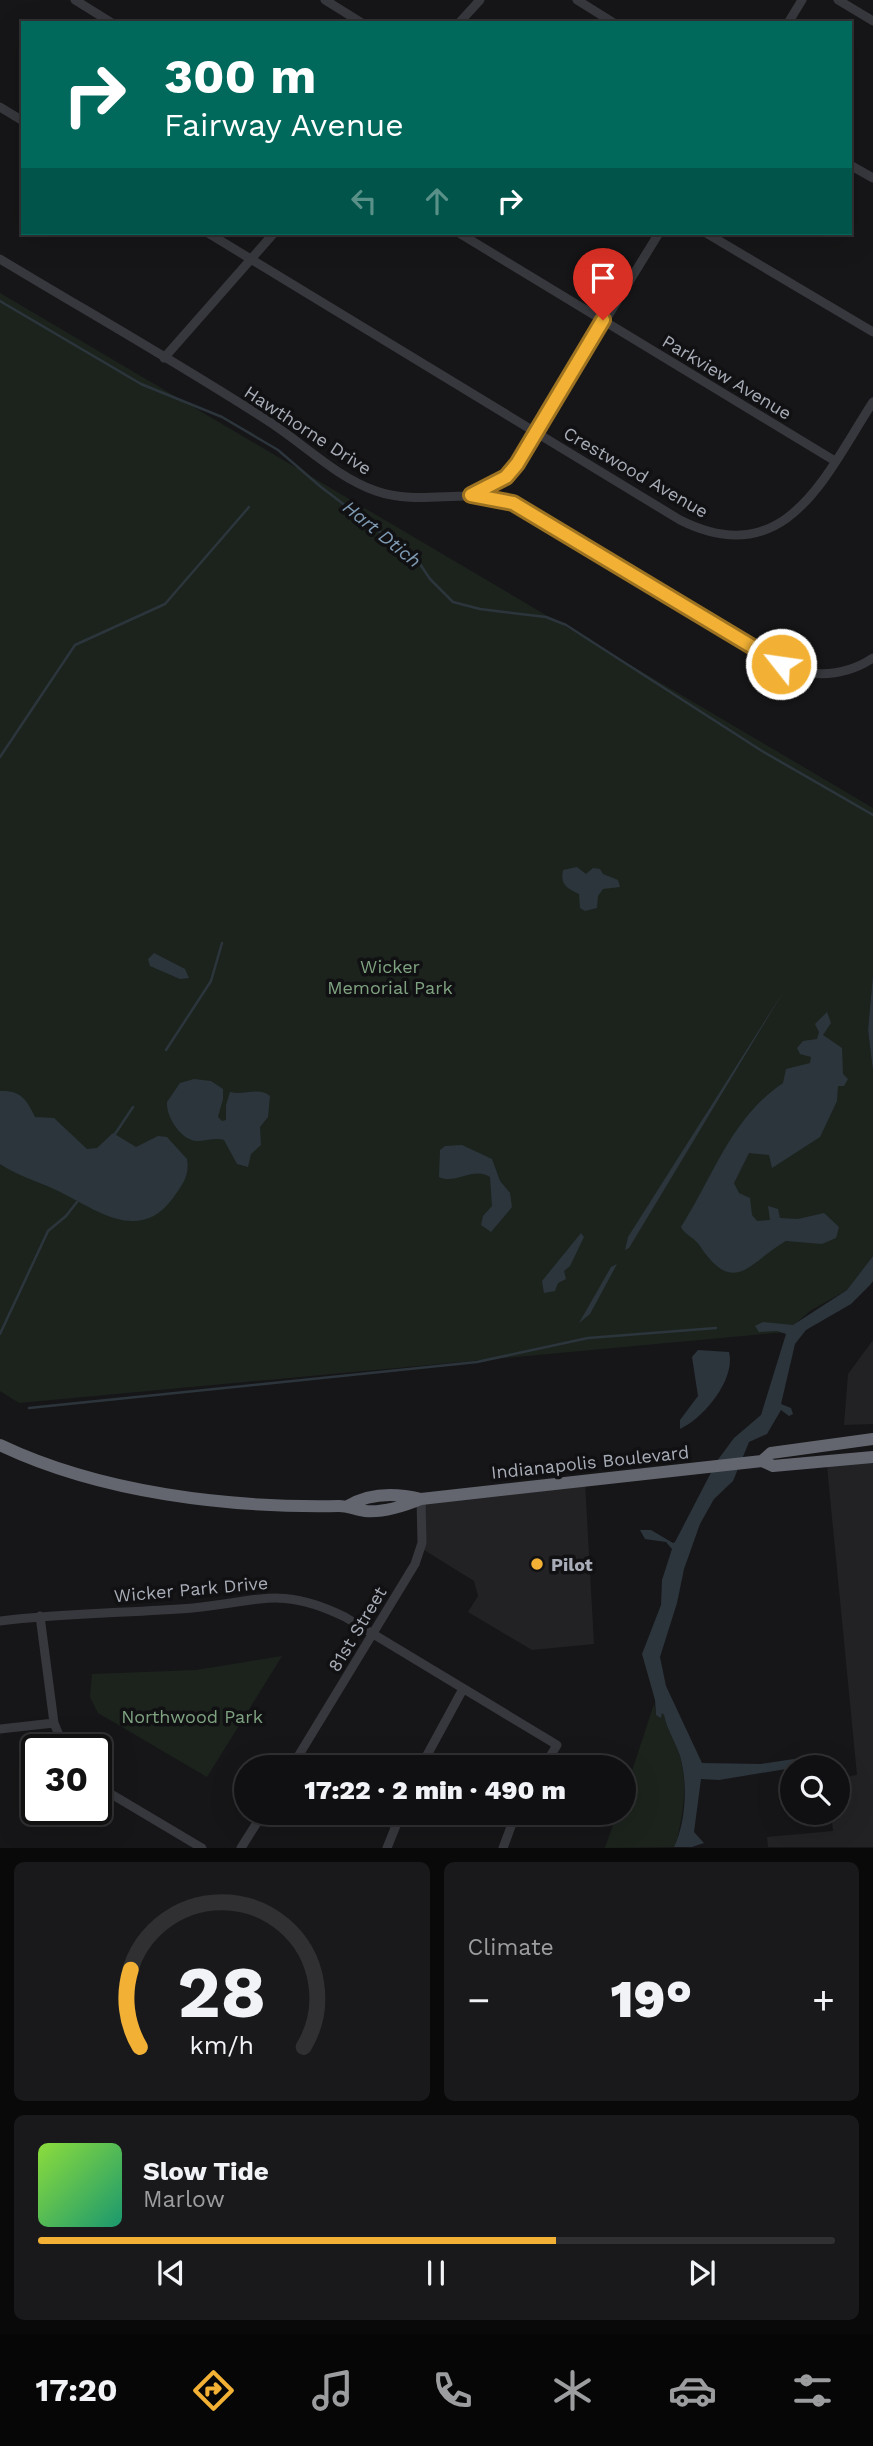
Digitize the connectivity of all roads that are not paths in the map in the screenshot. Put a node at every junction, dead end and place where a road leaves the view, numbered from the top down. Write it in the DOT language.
graph roads {
  1 [pos="75,0"];
  2 [pos="325,0"];
  3 [pos="480,0"];
  4 [pos="577,0"];
  5 [pos="802,0"];
  6 [pos="838,0"];
  7 [pos="110,21"];
  8 [pos="359,21"];
  9 [pos="461,21"];
  10 [pos="611,21"];
  11 [pos="789,21"];
  12 [pos="873,21"];
  13 [pos="0,107"];
  14 [pos="21,120"];
  15 [pos="852,166"];
  16 [pos="873,178"];
  17 [pos="211,235"];
  18 [pos="272,235"];
  19 [pos="462,235"];
  20 [pos="658,235"];
  21 [pos="709,235"];
  22 [pos="0,259"];
  23 [pos="251,259"];
  24 [pos="603,320"];
  25 [pos="873,332"];
  26 [pos="164,358"];
  27 [pos="873,402"];
  28 [pos="537,433"];
  29 [pos="835,461"];
  30 [pos="471,495"];
  31 [pos="873,658"];
  32 [pos="873,1439"];
  33 [pos="0,1445"];
  34 [pos="873,1457"];
  35 [pos="762,1461"];
  36 [pos="421,1499"];
  37 [pos="40,1616"];
  38 [pos="0,1621"];
  39 [pos="373,1634"];
  40 [pos="463,1689"];
  41 [pos="54,1723"];
  42 [pos="0,1729"];
  43 [pos="58,1734"];
  44 [pos="298,1755"];
  45 [pos="427,1755"];
  46 [pos="551,1755"];
  47 [pos="112,1794"];
  48 [pos="256,1825"];
  49 [pos="396,1825"];
  50 [pos="511,1825"];
  51 [pos="202,1847"];
  52 [pos="242,1847"];
  53 [pos="387,1847"];
  54 [pos="503,1847"];
  1 -- 7 [label="street"];
  2 -- 8 [label="street"];
  3 -- 9 [label="street"];
  4 -- 10 [label="street"];
  5 -- 11 [label="street"];
  6 -- 12 [label="street"];
  13 -- 14 [label="street"];
  15 -- 16 [label="street"];
  17 -- 23 [label="street, Crestwood Avenue"];
  18 -- 23 [label="street"];
  19 -- 24 [label="street, Parkview Avenue"];
  20 -- 24 [label="street"];
  21 -- 25 [label="street"];
  22 -- 26 [label="street, Hawthorne Drive"];
  23 -- 26 [label="street"];
  23 -- 28 [label="street, Crestwood Avenue"];
  24 -- 28 [label="street"];
  24 -- 29 [label="street, Parkview Avenue"];
  26 -- 30 [label="street, Hawthorne Drive"];
  27 -- 29 [label="street, Crestwood Avenue"];
  28 -- 29 [label="street, Crestwood Avenue"];
  28 -- 30 [label="street"];
  30 -- 31 [label="street, Hawthorne Drive"];
  32 -- 35 [label="highway, Indianapolis Boulevard"];
  33 -- 36 [label="highway, Indianapolis Boulevard"];
  34 -- 35 [label="highway, Indianapolis Boulevard"];
  35 -- 36 [label="highway, Indianapolis Boulevard"];
  36 -- 39 [label="street, 81st Street"];
  37 -- 38 [label="street, Wicker Park Drive"];
  37 -- 39 [label="street, Wicker Park Drive"];
  37 -- 41 [label="street"];
  39 -- 40 [label="street, Wicker Park Drive"];
  39 -- 44 [label="street, 81st Street"];
  40 -- 45 [label="street"];
  40 -- 46 [label="street, Wicker Park Drive"];
  41 -- 42 [label="street"];
  41 -- 43 [label="street"];
  47 -- 51 [label="street"];
  48 -- 52 [label="street"];
  49 -- 53 [label="street"];
  50 -- 54 [label="street"];
}
